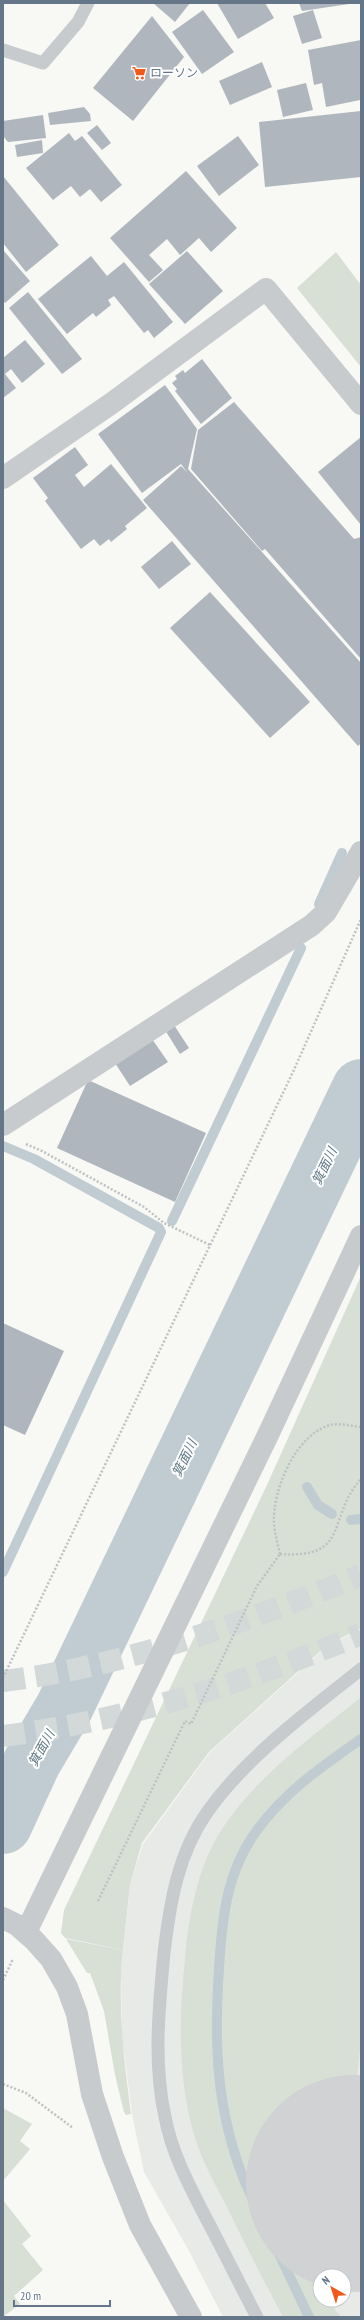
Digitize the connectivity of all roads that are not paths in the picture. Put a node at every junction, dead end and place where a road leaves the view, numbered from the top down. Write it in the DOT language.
graph roads {
  1 [pos="88,3"];
  2 [pos="3,50"];
  3 [pos="361,404"];
  4 [pos="3,478"];
  5 [pos="361,852"];
  6 [pos="3,1125"];
  7 [pos="361,1236"];
  8 [pos="361,1668"];
  9 [pos="15,1925"];
  10 [pos="191,2317"];
  11 [pos="257,2317"];
  1 -- 2 [label="lane"];
  3 -- 4 [label="street"];
  5 -- 6 [label="street"];
  7 -- 9 [label="street"];
  8 -- 11 [label="lane"];
  9 -- 10 [label="street"];
}
